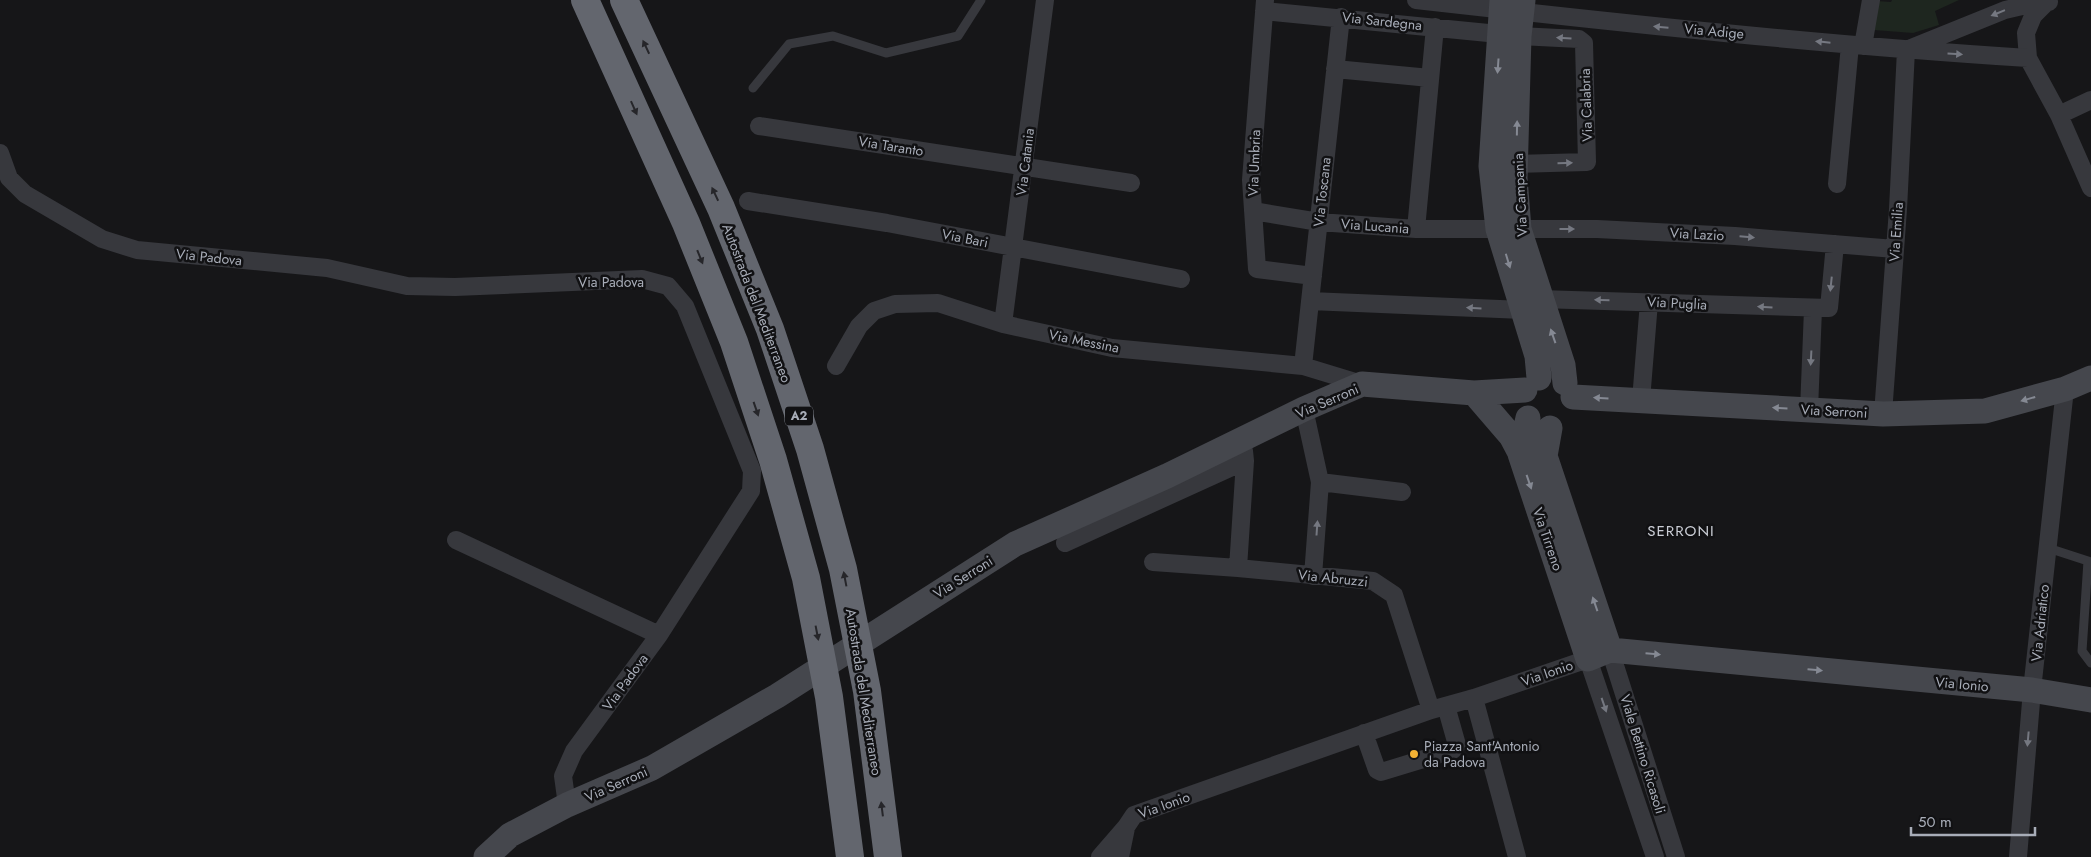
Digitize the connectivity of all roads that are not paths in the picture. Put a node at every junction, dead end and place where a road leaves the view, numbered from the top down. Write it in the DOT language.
graph roads {
  1 [pos="585,0"];
  2 [pos="624,0"];
  3 [pos="981,0"];
  4 [pos="1045,0"];
  5 [pos="1416,0"];
  6 [pos="1871,0"];
  7 [pos="2050,2"];
  8 [pos="1264,5"];
  9 [pos="1520,13"];
  10 [pos="1341,17"];
  11 [pos="1435,27"];
  12 [pos="1857,45"];
  13 [pos="1906,50"];
  14 [pos="2028,58"];
  15 [pos="1335,69"];
  16 [pos="1430,78"];
  17 [pos="753,88"];
  18 [pos="2091,100"];
  19 [pos="2059,115"];
  20 [pos="759,126"];
  21 [pos="0,152"];
  22 [pos="1516,164"];
  23 [pos="1024,167"];
  24 [pos="1131,183"];
  25 [pos="1837,184"];
  26 [pos="2091,188"];
  27 [pos="748,201"];
  28 [pos="1253,211"];
  29 [pos="1319,222"];
  30 [pos="1416,229"];
  31 [pos="1509,229"];
  32 [pos="1836,244"];
  33 [pos="1013,248"];
  34 [pos="1895,249"];
  35 [pos="1313,276"];
  36 [pos="1181,279"];
  37 [pos="1310,301"];
  38 [pos="1649,302"];
  39 [pos="1531,304"];
  40 [pos="1814,309"];
  41 [pos="1003,324"];
  42 [pos="836,366"];
  43 [pos="1303,366"];
  44 [pos="2091,378"];
  45 [pos="1362,384"];
  46 [pos="2065,389"];
  47 [pos="1569,390"];
  48 [pos="1474,393"];
  49 [pos="1641,400"];
  50 [pos="1533,405"];
  51 [pos="1304,409"];
  52 [pos="1809,410"];
  53 [pos="1883,414"];
  54 [pos="1244,451"];
  55 [pos="1520,453"];
  56 [pos="1320,482"];
  57 [pos="1402,492"];
  58 [pos="456,540"];
  59 [pos="1065,543"];
  60 [pos="2048,548"];
  61 [pos="2090,561"];
  62 [pos="1153,562"];
  63 [pos="1238,568"];
  64 [pos="1314,576"];
  65 [pos="659,635"];
  66 [pos="1599,655"];
  67 [pos="2091,663"];
  68 [pos="2032,690"];
  69 [pos="1474,698"];
  70 [pos="2091,700"];
  71 [pos="1439,708"];
  72 [pos="1364,733"];
  73 [pos="567,805"];
  74 [pos="1126,827"];
  75 [pos="486,857"];
  76 [pos="850,857"];
  77 [pos="888,857"];
  78 [pos="1100,857"];
  79 [pos="1120,857"];
  80 [pos="1517,857"];
  81 [pos="1655,857"];
  82 [pos="1676,857"];
  83 [pos="2018,857"];
  1 -- 76 [label="highway, one-way"];
  77 -- 2 [label="highway, Autostrada del Mediterraneo / A2, one-way"];
  3 -- 17 [label="lane"];
  4 -- 23 [label="street, Via Catania"];
  5 -- 9 [label="street"];
  6 -- 12 [label="street"];
  7 -- 13 [label="street, Via Adige, one-way"];
  7 -- 14 [label="street, Via Adige"];
  8 -- 10 [label="street, Via Sardegna"];
  8 -- 28 [label="street, Via Umbria"];
  9 -- 11 [label="street, Via Sardegna"];
  12 -- 9 [label="street, Via Adige, one-way"];
  22 -- 9 [label="street, Via Campania, one-way"];
  22 -- 9 [label="street, Via Calabria, one-way"];
  9 -- 31 [label="street, Via Campania, one-way"];
  10 -- 11 [label="street, Via Sardegna"];
  10 -- 15 [label="street, Via Toscana"];
  11 -- 16 [label="street"];
  12 -- 13 [label="street, Via Adige"];
  12 -- 25 [label="street"];
  13 -- 14 [label="street, Via Adige, one-way"];
  13 -- 34 [label="street, Via Emilia"];
  14 -- 19 [label="street"];
  15 -- 16 [label="street"];
  15 -- 29 [label="street, Via Toscana"];
  16 -- 30 [label="street"];
  18 -- 19 [label="street"];
  19 -- 26 [label="street"];
  20 -- 23 [label="street, Via Taranto"];
  21 -- 65 [label="street, Via Padova"];
  22 -- 31 [label="street, Via Campania"];
  23 -- 24 [label="street, Via Taranto"];
  23 -- 33 [label="street, Via Catania"];
  27 -- 33 [label="street, Via Bari"];
  28 -- 29 [label="street, Via Lucania"];
  28 -- 35 [label="street, Via Umbria"];
  29 -- 30 [label="street, Via Lucania"];
  29 -- 35 [label="street, Via Toscana"];
  30 -- 31 [label="street, Via Lucania"];
  31 -- 32 [label="street, Via Lazio, one-way"];
  31 -- 39 [label="street, Via Campania"];
  32 -- 34 [label="street, Via Lazio"];
  32 -- 40 [label="street, one-way"];
  33 -- 36 [label="street, Via Bari"];
  33 -- 41 [label="street, Via Catania"];
  34 -- 53 [label="street, Via Emilia"];
  35 -- 37 [label="street, Via Toscana"];
  39 -- 37 [label="street, Via Puglia, one-way"];
  37 -- 43 [label="street, Via Toscana"];
  38 -- 39 [label="street, Via Puglia, one-way"];
  40 -- 38 [label="street, Via Puglia, one-way"];
  38 -- 49 [label="street"];
  47 -- 39 [label="street, Via Campania, one-way"];
  39 -- 50 [label="street, Via Campania"];
  40 -- 52 [label="street, one-way"];
  41 -- 42 [label="street, Via Messina"];
  41 -- 43 [label="street, Via Messina"];
  43 -- 45 [label="street, Via Messina"];
  44 -- 46 [label="street, Via Serroni"];
  45 -- 48 [label="street, Via Serroni"];
  45 -- 51 [label="street, Via Serroni"];
  46 -- 53 [label="street, Via Serroni, one-way"];
  46 -- 60 [label="street, Via Adriatico"];
  49 -- 47 [label="street, Via Serroni, one-way"];
  47 -- 50 [label="street, Via Serroni"];
  47 -- 50 [label="street"];
  48 -- 50 [label="street, Via Serroni"];
  48 -- 55 [label="street, Via Tirreno"];
  52 -- 49 [label="street, Via Serroni, one-way"];
  50 -- 55 [label="street"];
  66 -- 50 [label="street, Via Tirreno, one-way"];
  51 -- 54 [label="street, Via Serroni"];
  51 -- 56 [label="street"];
  52 -- 53 [label="street, Via Serroni"];
  54 -- 59 [label="street"];
  54 -- 63 [label="street"];
  54 -- 73 [label="street, Via Serroni"];
  55 -- 66 [label="street, Via Tirreno, one-way"];
  56 -- 57 [label="street"];
  64 -- 56 [label="street, one-way"];
  58 -- 65 [label="street"];
  60 -- 61 [label="lane"];
  60 -- 68 [label="street, Via Adriatico"];
  61 -- 67 [label="lane"];
  62 -- 63 [label="street, Via Abruzzi"];
  63 -- 64 [label="street, Via Abruzzi"];
  64 -- 71 [label="street, Via Abruzzi"];
  65 -- 73 [label="street, Via Padova"];
  66 -- 68 [label="street, Via Ionio, one-way"];
  66 -- 69 [label="street, Via Ionio"];
  66 -- 81 [label="street, Viale Bettino Ricasoli, one-way"];
  66 -- 82 [label="street, Viale Bettino Ricasoli"];
  68 -- 70 [label="street, Via Ionio"];
  68 -- 83 [label="street, Via Adriatico, one-way"];
  69 -- 71 [label="street, Via Ionio"];
  69 -- 80 [label="street"];
  71 -- 72 [label="street, Via Ionio"];
  71 -- 72 [label="street"];
  72 -- 74 [label="street, Via Ionio"];
  73 -- 75 [label="street, Via Serroni"];
  74 -- 78 [label="street, Via Ionio"];
  74 -- 79 [label="street"];
}
